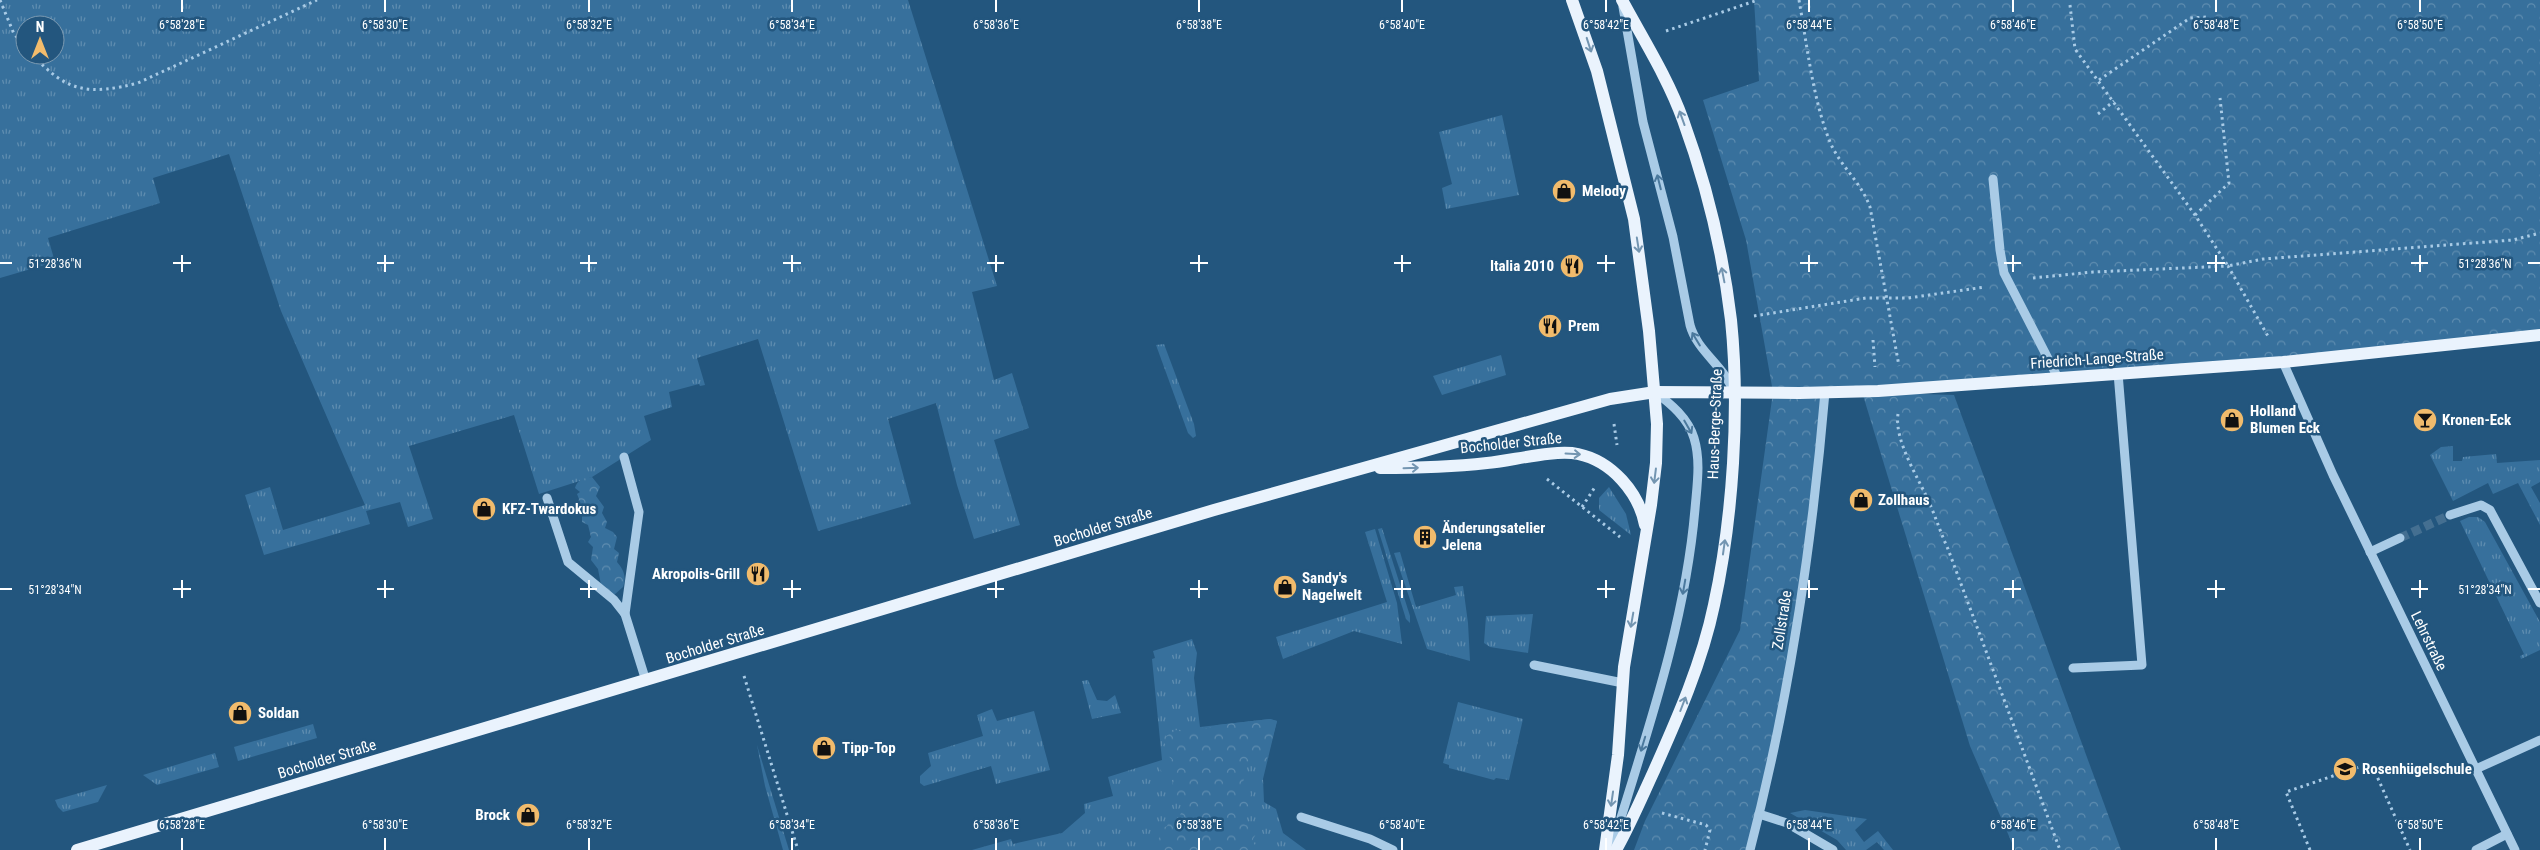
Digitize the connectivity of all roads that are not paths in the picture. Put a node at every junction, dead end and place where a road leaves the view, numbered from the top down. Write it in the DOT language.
graph roads {
  1 [pos="1572,0"];
  2 [pos="1622,0"];
  3 [pos="1993,179"];
  4 [pos="2540,335"];
  5 [pos="2283,362"];
  6 [pos="2118,374"];
  7 [pos="2058,378"];
  8 [pos="1655,392"];
  9 [pos="1825,392"];
  10 [pos="1734,393"];
  11 [pos="624,457"];
  12 [pos="1362,468"];
  13 [pos="547,498"];
  14 [pos="2450,515"];
  15 [pos="1646,538"];
  16 [pos="2400,538"];
  17 [pos="2370,552"];
  18 [pos="2540,604"];
  19 [pos="626,614"];
  20 [pos="1534,666"];
  21 [pos="2072,668"];
  22 [pos="646,681"];
  23 [pos="1623,683"];
  24 [pos="2540,740"];
  25 [pos="2476,769"];
  26 [pos="1760,814"];
  27 [pos="1301,817"];
  28 [pos="2507,834"];
  29 [pos="77,850"];
  30 [pos="1393,850"];
  31 [pos="1605,850"];
  32 [pos="1611,850"];
  33 [pos="1616,850"];
  34 [pos="1750,850"];
  35 [pos="1833,850"];
  36 [pos="2476,850"];
  37 [pos="2515,850"];
  1 -- 8 [label="main road, one-way"];
  10 -- 2 [label="main road, Haus-Berge-Straße, one-way"];
  10 -- 2 [label="street, one-way"];
  3 -- 7 [label="street"];
  4 -- 5 [label="main road, Friedrich-Lange-Straße"];
  5 -- 6 [label="main road, Friedrich-Lange-Straße"];
  5 -- 17 [label="street, Lehrstraße"];
  6 -- 7 [label="main road, Friedrich-Lange-Straße"];
  6 -- 21 [label="street"];
  7 -- 9 [label="main road, Friedrich-Lange-Straße"];
  8 -- 10 [label="main road, Friedrich-Lange-Straße"];
  8 -- 12 [label="main road, Bocholder Straße"];
  8 -- 15 [label="main road, one-way"];
  8 -- 32 [label="street, one-way"];
  9 -- 10 [label="main road, Friedrich-Lange-Straße"];
  9 -- 26 [label="street, Zollstraße"];
  33 -- 10 [label="main road, Haus-Berge-Straße, one-way"];
  11 -- 19 [label="street"];
  12 -- 15 [label="main road, Bocholder Straße, one-way"];
  12 -- 22 [label="main road, Bocholder Straße"];
  13 -- 19 [label="street"];
  14 -- 18 [label="street"];
  15 -- 23 [label="main road, one-way"];
  16 -- 17 [label="street"];
  17 -- 25 [label="street, Lehrstraße"];
  19 -- 22 [label="street"];
  20 -- 23 [label="street"];
  22 -- 29 [label="main road, Bocholder Straße"];
  23 -- 31 [label="main road, one-way"];
  24 -- 25 [label="street"];
  25 -- 28 [label="street, Lehrstraße"];
  26 -- 34 [label="street, Zollstraße"];
  26 -- 35 [label="street"];
  27 -- 30 [label="street"];
  28 -- 36 [label="street"];
  28 -- 37 [label="street, Lehrstraße"];
}
